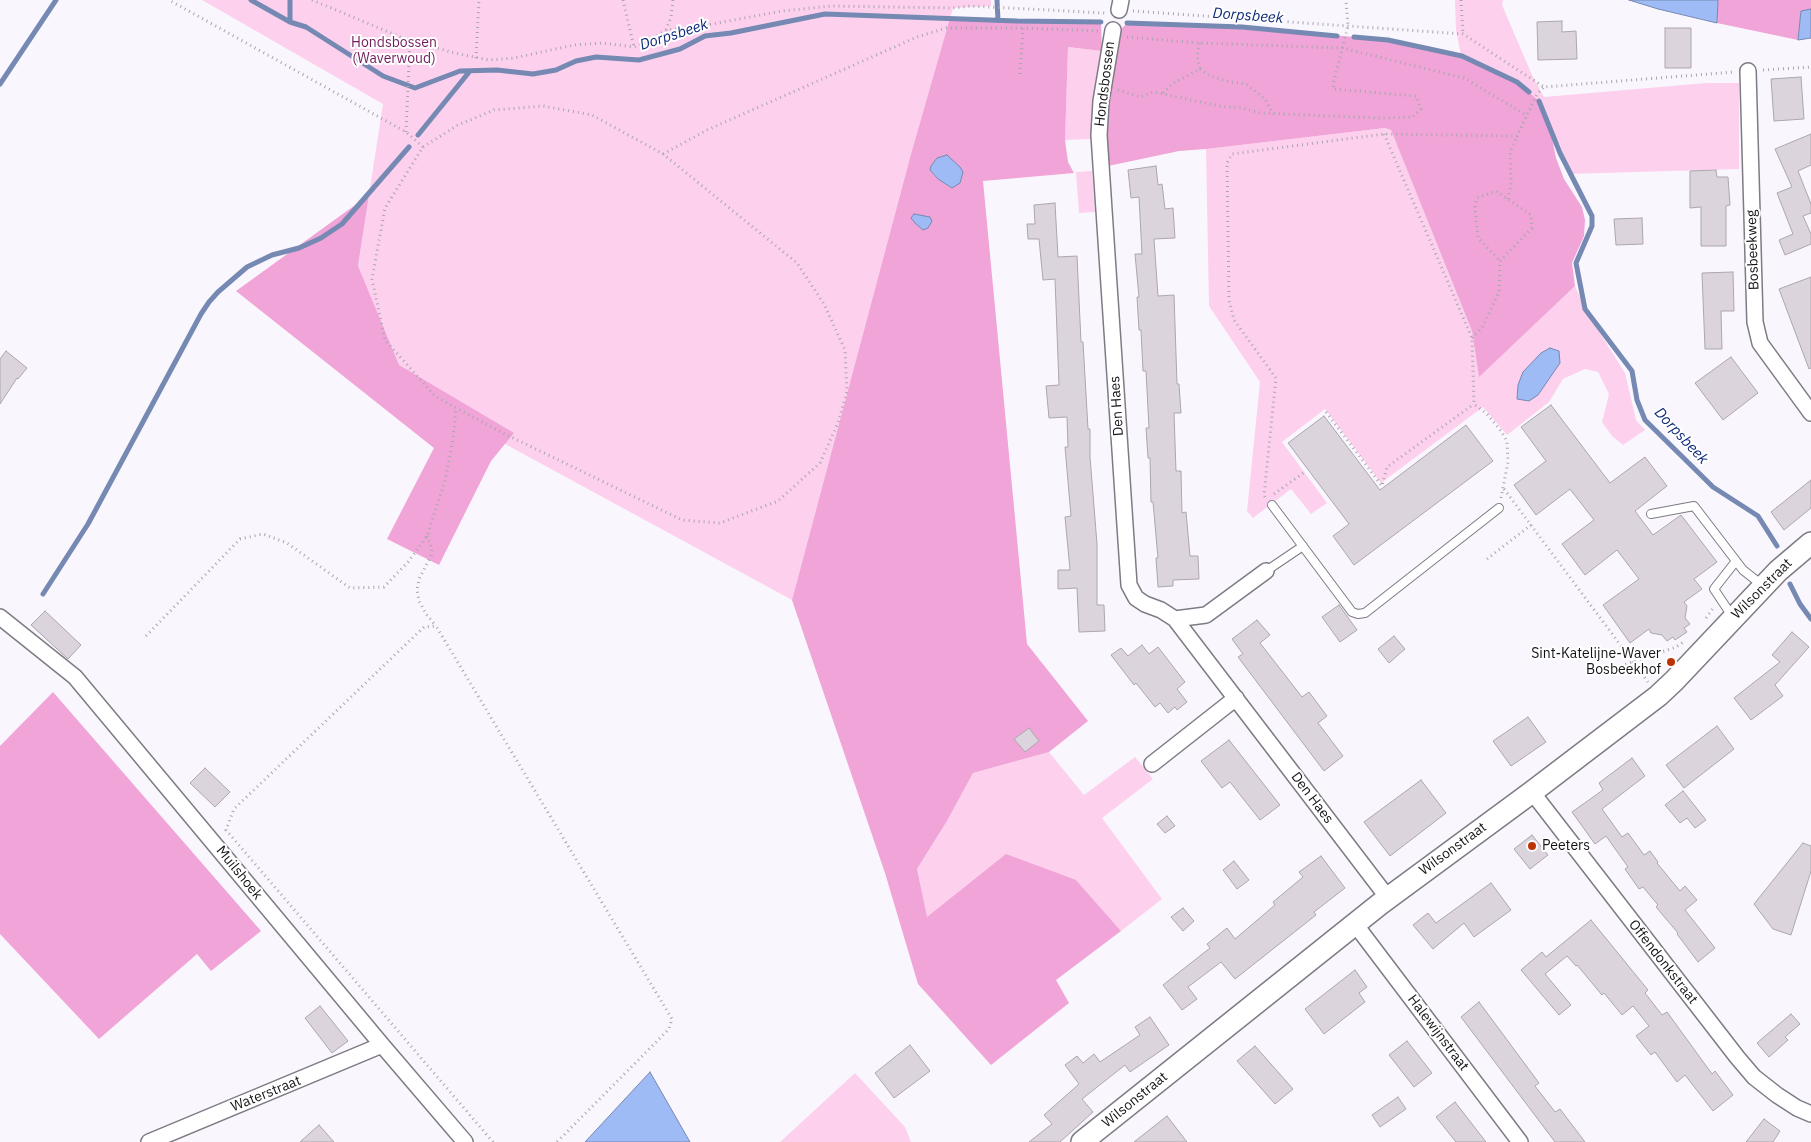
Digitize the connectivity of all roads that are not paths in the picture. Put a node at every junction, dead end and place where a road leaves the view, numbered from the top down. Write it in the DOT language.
graph roads {
  1 [pos="1112,33"];
  2 [pos="1748,71"];
  3 [pos="1100,167"];
  4 [pos="1811,413"];
  5 [pos="1272,505"];
  6 [pos="1499,508"];
  7 [pos="1651,514"];
  8 [pos="1811,543"];
  9 [pos="1303,546"];
  10 [pos="1736,560"];
  11 [pos="1266,571"];
  12 [pos="1764,586"];
  13 [pos="0,617"];
  14 [pos="1734,618"];
  15 [pos="1175,619"];
  16 [pos="1236,698"];
  17 [pos="1152,764"];
  18 [pos="1532,792"];
  19 [pos="1388,898"];
  20 [pos="1355,924"];
  21 [pos="382,1046"];
  22 [pos="1811,1114"];
  23 [pos="149,1142"];
  24 [pos="465,1142"];
  25 [pos="1082,1142"];
  26 [pos="1520,1142"];
  1 -- 3 [label="street, Hondsbossen"];
  2 -- 4 [label="street, Bosbeekweg"];
  3 -- 15 [label="street, Den Haes"];
  5 -- 9 [label="lane"];
  6 -- 9 [label="lane"];
  7 -- 10 [label="lane"];
  8 -- 12 [label="street, Wilsonstraat"];
  9 -- 11 [label="lane"];
  10 -- 12 [label="lane"];
  10 -- 14 [label="lane"];
  11 -- 15 [label="street"];
  12 -- 14 [label="street, Wilsonstraat"];
  13 -- 21 [label="street, Muilshoek"];
  14 -- 18 [label="street, Wilsonstraat"];
  15 -- 16 [label="street, Den Haes"];
  16 -- 17 [label="street"];
  16 -- 19 [label="street, Den Haes"];
  18 -- 19 [label="street, Wilsonstraat"];
  18 -- 22 [label="street, Offendonkstraat"];
  19 -- 20 [label="street, Wilsonstraat"];
  20 -- 25 [label="street, Wilsonstraat"];
  20 -- 26 [label="street, Halewijnstraat"];
  21 -- 23 [label="street, Waterstraat"];
  21 -- 24 [label="street, Muilshoek"];
}
